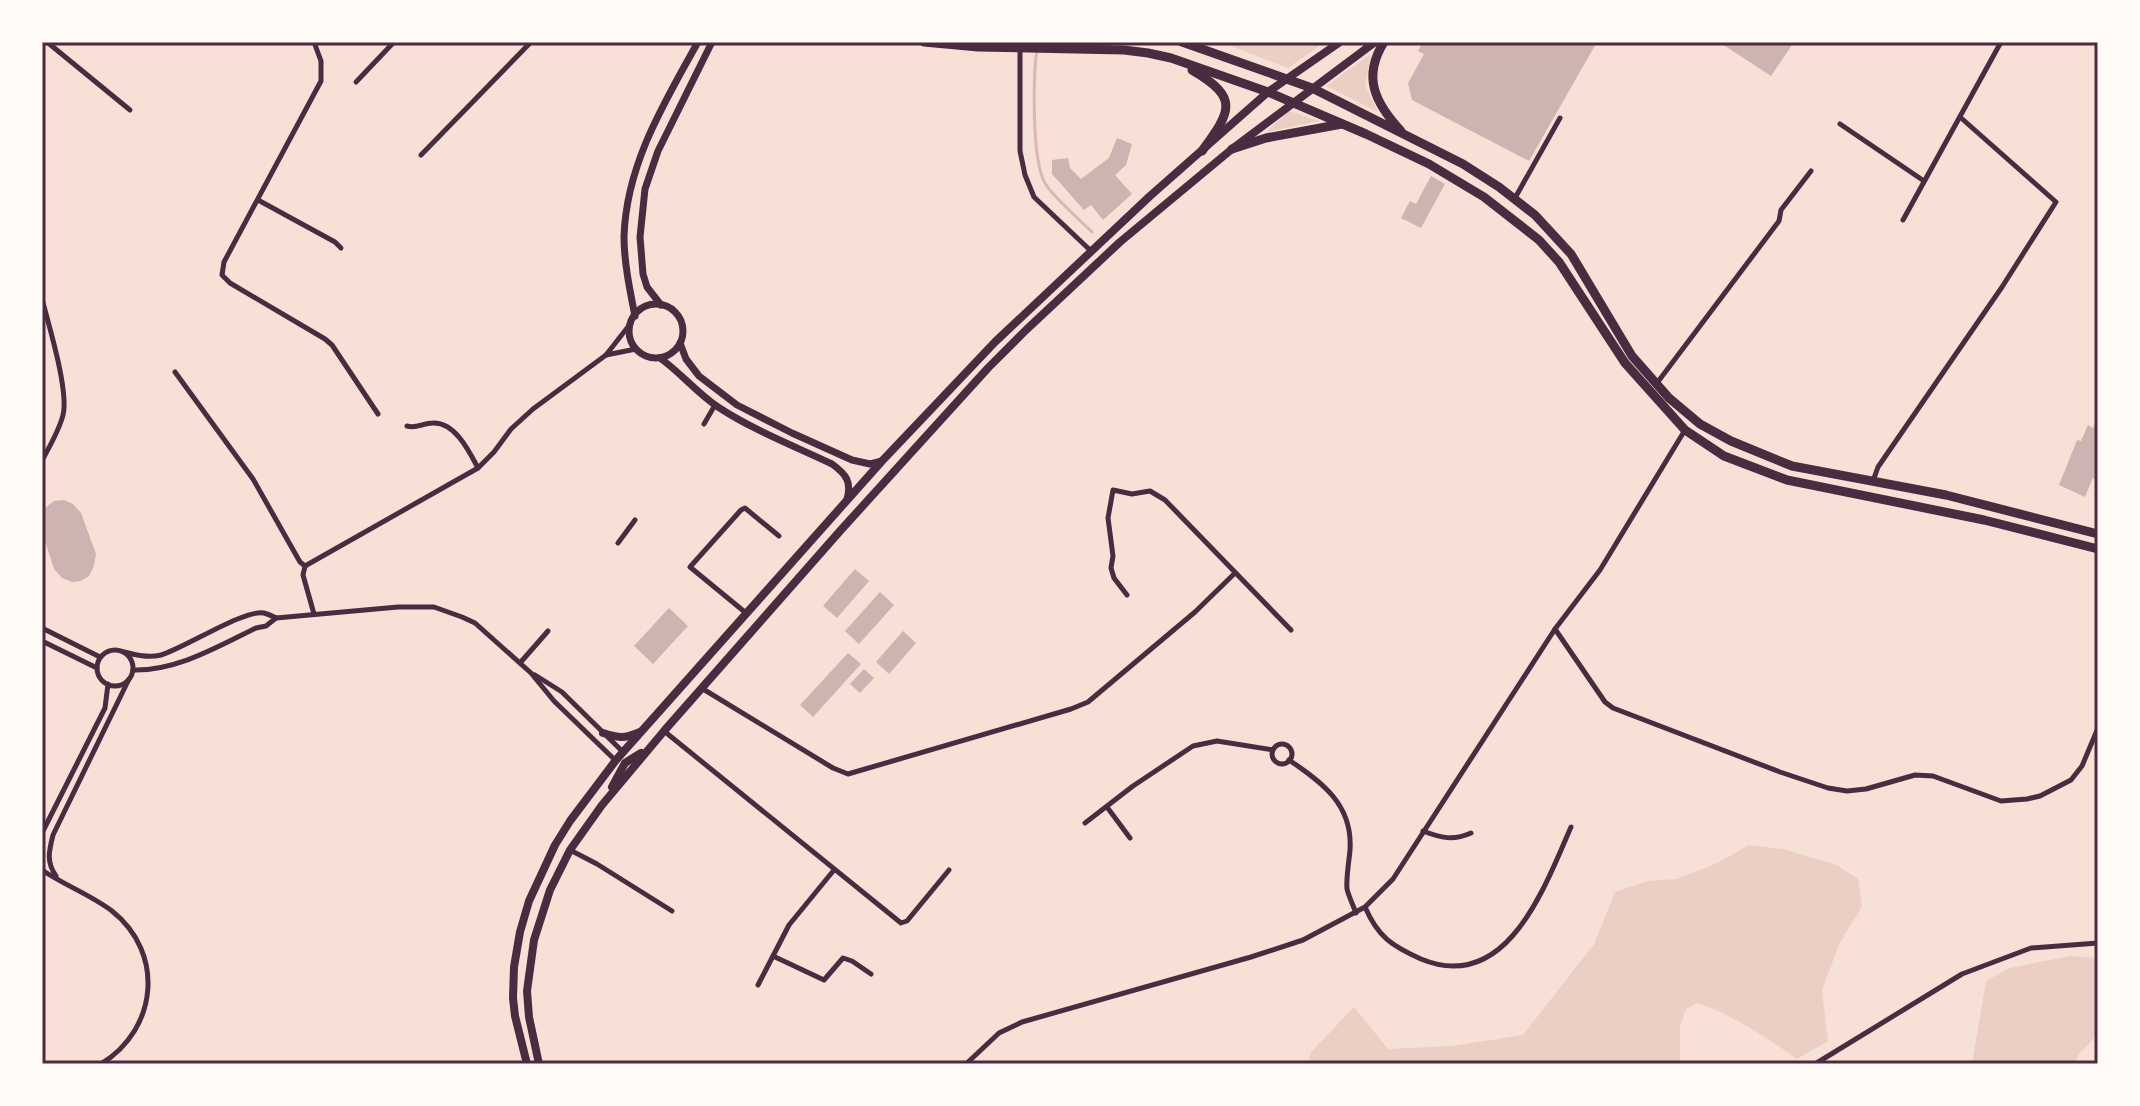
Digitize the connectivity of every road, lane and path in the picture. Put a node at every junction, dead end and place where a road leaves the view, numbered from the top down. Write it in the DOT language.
graph roads {
  1 [pos="47,42"];
  2 [pos="314,42"];
  3 [pos="394,42"];
  4 [pos="531,42"];
  5 [pos="698,42"];
  6 [pos="712,42"];
  7 [pos="924,42"];
  8 [pos="1182,42"];
  9 [pos="1340,42"];
  10 [pos="1375,42"];
  11 [pos="1384,42"];
  12 [pos="2001,42"];
  13 [pos="1023,48"];
  14 [pos="1171,58"];
  15 [pos="1287,78"];
  16 [pos="356,82"];
  17 [pos="1312,88"];
  18 [pos="1268,92"];
  19 [pos="1292,103"];
  20 [pos="130,110"];
  21 [pos="1960,117"];
  22 [pos="1560,118"];
  23 [pos="1342,124"];
  24 [pos="1840,124"];
  25 [pos="1406,136"];
  26 [pos="1232,149"];
  27 [pos="1202,151"];
  28 [pos="421,155"];
  29 [pos="1811,171"];
  30 [pos="1924,181"];
  31 [pos="1515,199"];
  32 [pos="258,200"];
  33 [pos="1903,220"];
  34 [pos="341,248"];
  35 [pos="1091,251"];
  36 [pos="42,299"];
  37 [pos="661,305"];
  38 [pos="633,320"];
  39 [pos="680,343"];
  40 [pos="636,349"];
  41 [pos="606,355"];
  42 [pos="660,358"];
  43 [pos="175,372"];
  44 [pos="1657,384"];
  45 [pos="715,405"];
  46 [pos="378,414"];
  47 [pos="704,424"];
  48 [pos="407,426"];
  49 [pos="1685,430"];
  50 [pos="42,460"];
  51 [pos="882,461"];
  52 [pos="478,468"];
  53 [pos="1872,482"];
  54 [pos="847,501"];
  55 [pos="635,520"];
  56 [pos="2098,534"];
  57 [pos="779,536"];
  58 [pos="618,543"];
  59 [pos="2098,549"];
  60 [pos="305,566"];
  61 [pos="1235,573"];
  62 [pos="1127,595"];
  63 [pos="314,614"];
  64 [pos="747,614"];
  65 [pos="276,618"];
  66 [pos="42,628"];
  67 [pos="1555,629"];
  68 [pos="1291,630"];
  69 [pos="548,631"];
  70 [pos="42,641"];
  71 [pos="124,652"];
  72 [pos="100,657"];
  73 [pos="520,663"];
  74 [pos="97,668"];
  75 [pos="133,670"];
  76 [pos="531,673"];
  77 [pos="129,679"];
  78 [pos="108,684"];
  79 [pos="703,689"];
  80 [pos="562,692"];
  81 [pos="554,701"];
  82 [pos="2098,728"];
  83 [pos="642,731"];
  84 [pos="664,731"];
  85 [pos="603,733"];
  86 [pos="654,743"];
  87 [pos="1273,750"];
  88 [pos="623,752"];
  89 [pos="1289,760"];
  90 [pos="620,762"];
  91 [pos="602,805"];
  92 [pos="1107,807"];
  93 [pos="1085,823"];
  94 [pos="1571,827"];
  95 [pos="1423,831"];
  96 [pos="42,833"];
  97 [pos="1471,833"];
  98 [pos="1130,838"];
  99 [pos="570,850"];
  100 [pos="42,870"];
  101 [pos="834,870"];
  102 [pos="949,870"];
  103 [pos="62,882"];
  104 [pos="1365,907"];
  105 [pos="672,911"];
  106 [pos="1356,913"];
  107 [pos="2098,943"];
  108 [pos="773,956"];
  109 [pos="871,974"];
  110 [pos="758,985"];
  111 [pos="101,1064"];
  112 [pos="527,1064"];
  113 [pos="539,1064"];
  114 [pos="966,1064"];
  115 [pos="1815,1064"];
  1 -- 20 [label="street"];
  2 -- 32 [label="street"];
  3 -- 16 [label="street"];
  4 -- 28 [label="street"];
  5 -- 38 [label="street"];
  6 -- 37 [label="street"];
  7 -- 13 [label="main road"];
  8 -- 15 [label="main road"];
  9 -- 15 [label="main road"];
  10 -- 17 [label="main road"];
  11 -- 25 [label="main road"];
  12 -- 21 [label="street"];
  13 -- 14 [label="main road"];
  13 -- 35 [label="street"];
  14 -- 18 [label="main road"];
  14 -- 27 [label="main road"];
  15 -- 17 [label="main road"];
  15 -- 18 [label="main road"];
  17 -- 19 [label="main road"];
  17 -- 25 [label="main road"];
  18 -- 19 [label="main road"];
  18 -- 27 [label="main road"];
  19 -- 23 [label="main road"];
  19 -- 26 [label="main road"];
  21 -- 30 [label="street"];
  21 -- 53 [label="street"];
  22 -- 31 [label="street"];
  23 -- 26 [label="main road"];
  23 -- 49 [label="main road"];
  24 -- 30 [label="street"];
  25 -- 31 [label="main road"];
  26 -- 79 [label="main road"];
  27 -- 35 [label="main road"];
  29 -- 44 [label="street"];
  30 -- 33 [label="street"];
  31 -- 44 [label="main road"];
  32 -- 34 [label="street"];
  32 -- 46 [label="street"];
  35 -- 51 [label="main road"];
  36 -- 50 [label="street"];
  37 -- 38 [label="street"];
  37 -- 39 [label="street"];
  38 -- 40 [label="street"];
  38 -- 41 [label="street"];
  39 -- 42 [label="street"];
  39 -- 51 [label="street"];
  40 -- 41 [label="street"];
  40 -- 42 [label="street"];
  41 -- 52 [label="street"];
  42 -- 45 [label="street"];
  43 -- 60 [label="street"];
  44 -- 53 [label="main road"];
  45 -- 47 [label="street"];
  45 -- 54 [label="street"];
  48 -- 52 [label="street"];
  49 -- 59 [label="main road"];
  49 -- 67 [label="street"];
  51 -- 54 [label="main road"];
  52 -- 60 [label="street"];
  53 -- 56 [label="main road"];
  54 -- 64 [label="main road"];
  55 -- 58 [label="street"];
  57 -- 64 [label="street"];
  60 -- 63 [label="street"];
  61 -- 62 [label="street"];
  61 -- 68 [label="street"];
  61 -- 79 [label="street"];
  63 -- 65 [label="street"];
  63 -- 73 [label="street"];
  64 -- 83 [label="main road"];
  65 -- 71 [label="street"];
  65 -- 75 [label="street"];
  66 -- 72 [label="street"];
  67 -- 82 [label="street"];
  67 -- 95 [label="street"];
  69 -- 73 [label="street"];
  70 -- 74 [label="street"];
  71 -- 72 [label="street"];
  71 -- 75 [label="street"];
  72 -- 74 [label="street"];
  73 -- 76 [label="street"];
  74 -- 78 [label="street"];
  75 -- 77 [label="street"];
  76 -- 80 [label="street"];
  76 -- 81 [label="street"];
  77 -- 78 [label="street"];
  77 -- 103 [label="street"];
  78 -- 96 [label="street"];
  79 -- 84 [label="main road"];
  80 -- 81 [label="street"];
  80 -- 85 [label="street"];
  81 -- 90 [label="street"];
  83 -- 85 [label="main road"];
  83 -- 88 [label="main road"];
  84 -- 86 [label="main road"];
  84 -- 101 [label="street"];
  85 -- 88 [label="street"];
  86 -- 90 [label="main road"];
  86 -- 91 [label="main road"];
  87 -- 89 [label="street"];
  87 -- 89 [label="street"];
  87 -- 92 [label="street"];
  88 -- 90 [label="main road"];
  89 -- 106 [label="street"];
  90 -- 91 [label="main road"];
  90 -- 112 [label="main road"];
  91 -- 99 [label="main road"];
  92 -- 93 [label="street"];
  92 -- 98 [label="street"];
  94 -- 104 [label="street"];
  95 -- 97 [label="street"];
  95 -- 104 [label="street"];
  99 -- 105 [label="street"];
  99 -- 113 [label="main road"];
  100 -- 103 [label="street"];
  101 -- 102 [label="street"];
  101 -- 108 [label="street"];
  103 -- 111 [label="street"];
  104 -- 106 [label="street"];
  106 -- 114 [label="street"];
  107 -- 115 [label="street"];
  108 -- 109 [label="street"];
  108 -- 110 [label="street"];
}
